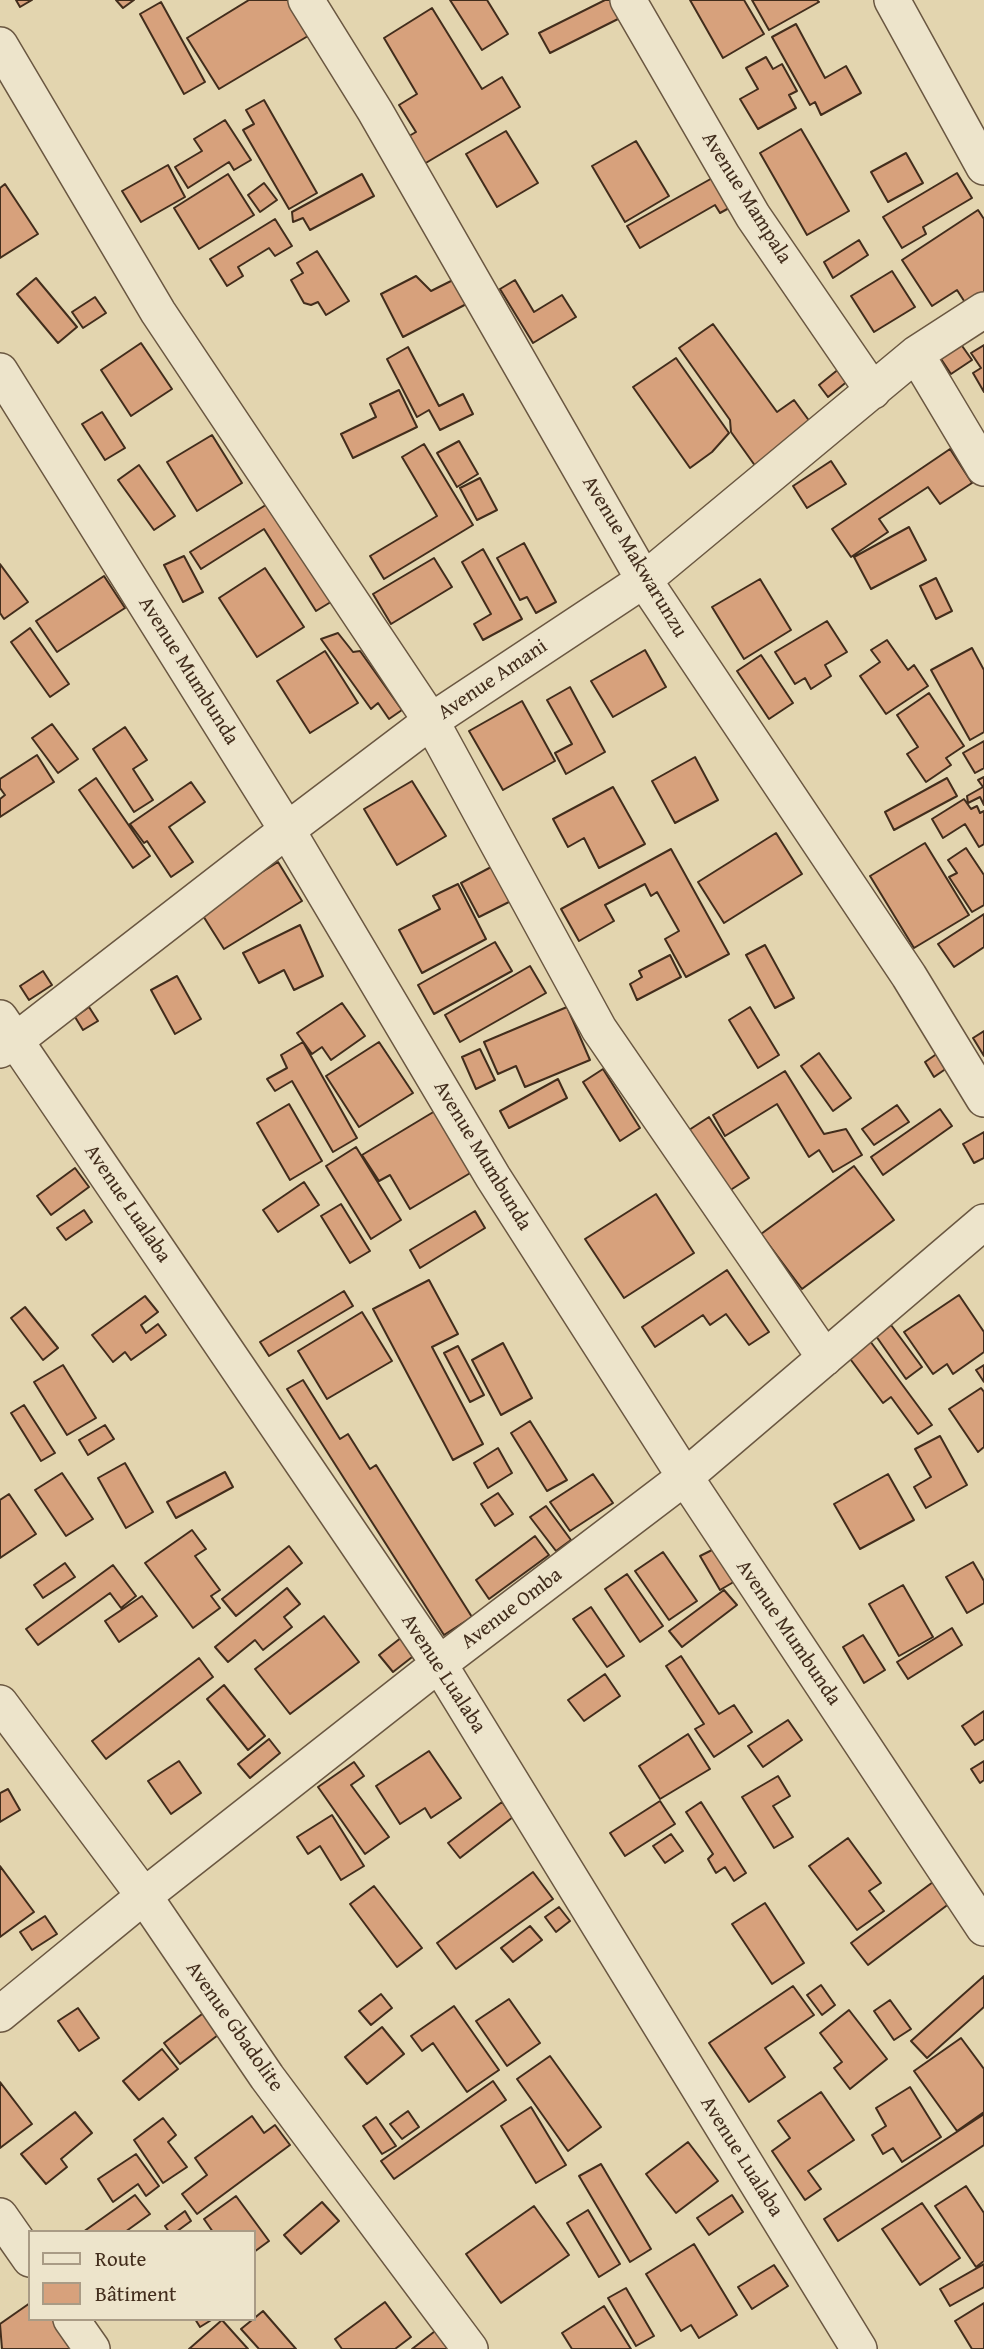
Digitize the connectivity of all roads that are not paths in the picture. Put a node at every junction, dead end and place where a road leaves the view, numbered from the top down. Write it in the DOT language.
graph roads {
  1 [pos="306,0"];
  2 [pos="628,0"];
  3 [pos="892,0"];
  4 [pos="0,45"];
  5 [pos="984,167"];
  6 [pos="984,310"];
  7 [pos="916,354"];
  8 [pos="0,371"];
  9 [pos="873,391"];
  10 [pos="984,468"];
  11 [pos="644,580"];
  12 [pos="431,721"];
  13 [pos="287,830"];
  14 [pos="5,1036"];
  15 [pos="984,1099"];
  16 [pos="984,1223"];
  17 [pos="825,1358"];
  18 [pos="685,1477"];
  19 [pos="439,1664"];
  20 [pos="0,1703"];
  21 [pos="144,1896"];
  22 [pos="984,1928"];
  23 [pos="0,2014"];
  24 [pos="0,2216"];
  25 [pos="28,2256"];
  26 [pos="72,2321"];
  27 [pos="92,2349"];
  28 [pos="470,2349"];
  29 [pos="859,2349"];
  1 -- 11 [label="street, Avenue Makwarunzu"];
  2 -- 9 [label="street, Avenue Mampala"];
  3 -- 5 [label="street"];
  4 -- 12 [label="street"];
  6 -- 7 [label="street, Avenue Amani"];
  7 -- 9 [label="street, Avenue Amani"];
  7 -- 10 [label="street"];
  8 -- 13 [label="street, Avenue Mumbunda"];
  9 -- 11 [label="street, Avenue Amani"];
  11 -- 12 [label="street, Avenue Amani"];
  11 -- 15 [label="street, Avenue Makwarunzu"];
  12 -- 13 [label="street, Avenue Amani"];
  12 -- 17 [label="street"];
  13 -- 14 [label="street, Avenue Amani"];
  13 -- 18 [label="street, Avenue Mumbunda"];
  14 -- 19 [label="street, Avenue Lualaba"];
  16 -- 17 [label="street, Avenue Omba"];
  17 -- 18 [label="street, Avenue Omba"];
  18 -- 19 [label="street, Avenue Omba"];
  18 -- 22 [label="street, Avenue Mumbunda"];
  19 -- 21 [label="street, Avenue Omba"];
  19 -- 29 [label="street, Avenue Lualaba"];
  20 -- 21 [label="street, Avenue Gbadolite"];
  21 -- 23 [label="street, Avenue Omba"];
  21 -- 28 [label="street, Avenue Gbadolite"];
  24 -- 25 [label="street"];
  26 -- 27 [label="street"];
}
